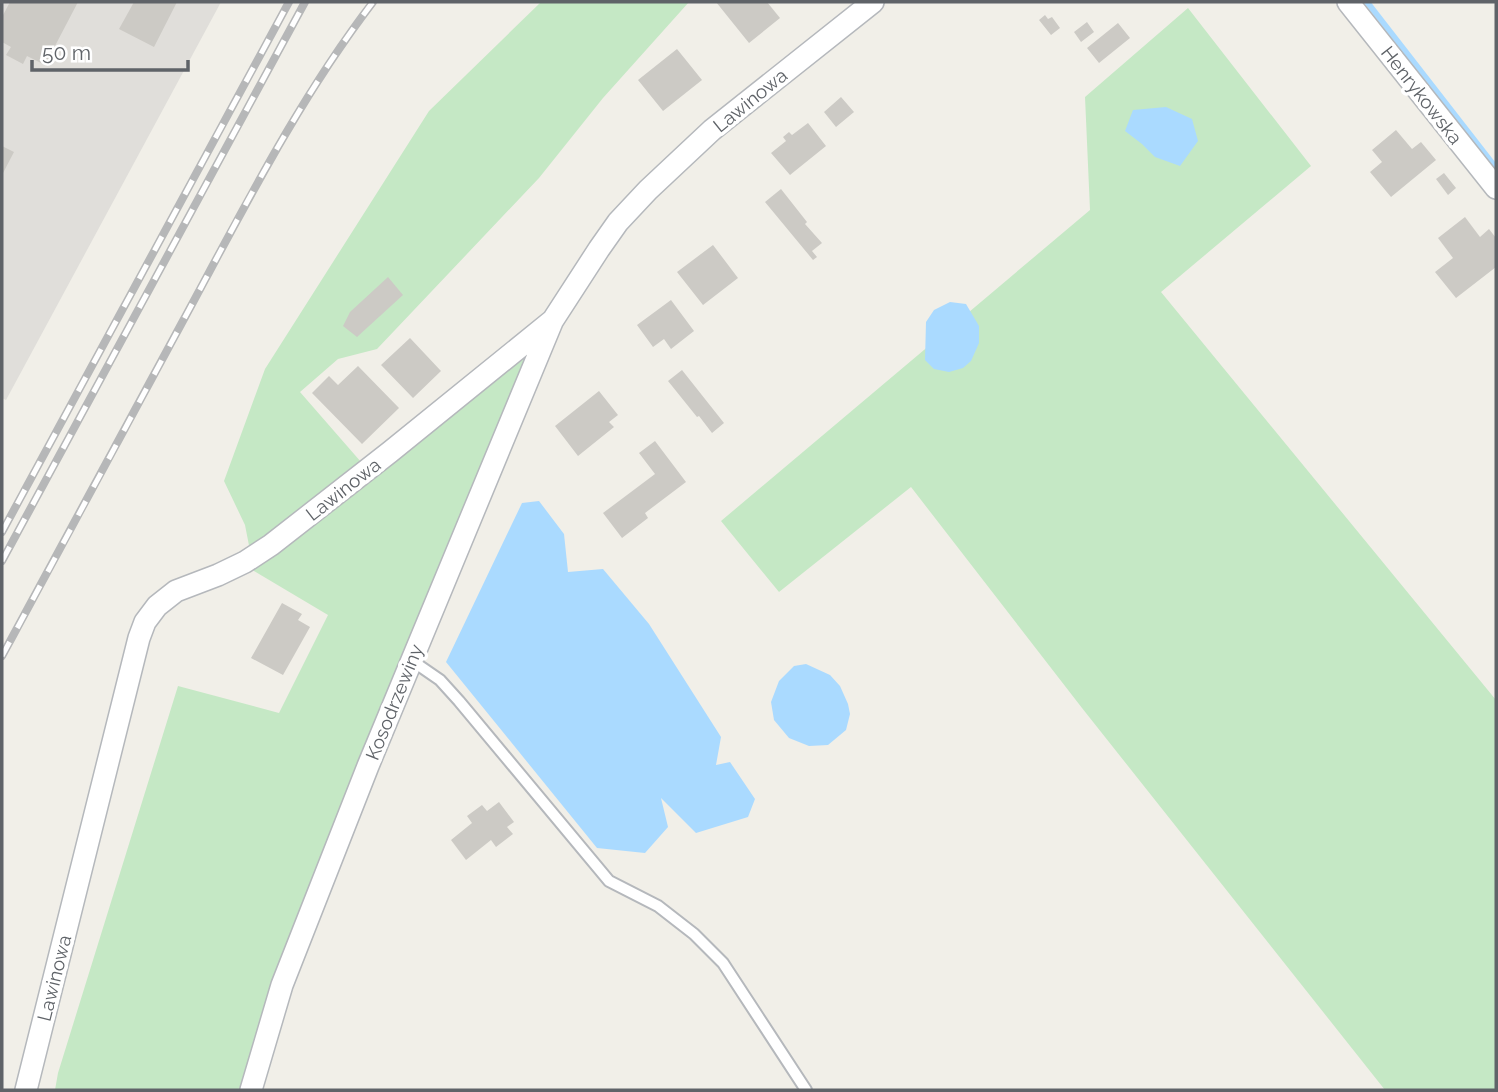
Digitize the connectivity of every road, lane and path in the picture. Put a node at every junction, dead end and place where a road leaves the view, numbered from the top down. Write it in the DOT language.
graph roads {
  1 [pos="873,2"];
  2 [pos="1348,2"];
  3 [pos="1496,188"];
  4 [pos="553,320"];
  5 [pos="411,660"];
  6 [pos="26,1090"];
  7 [pos="251,1090"];
  8 [pos="806,1090"];
  1 -- 4 [label="street, Lawinowa"];
  2 -- 3 [label="street, Henrykowska"];
  4 -- 5 [label="street, Kosodrzewiny"];
  4 -- 6 [label="street, Lawinowa"];
  5 -- 7 [label="street, Kosodrzewiny"];
  5 -- 8 [label="lane"];
}
